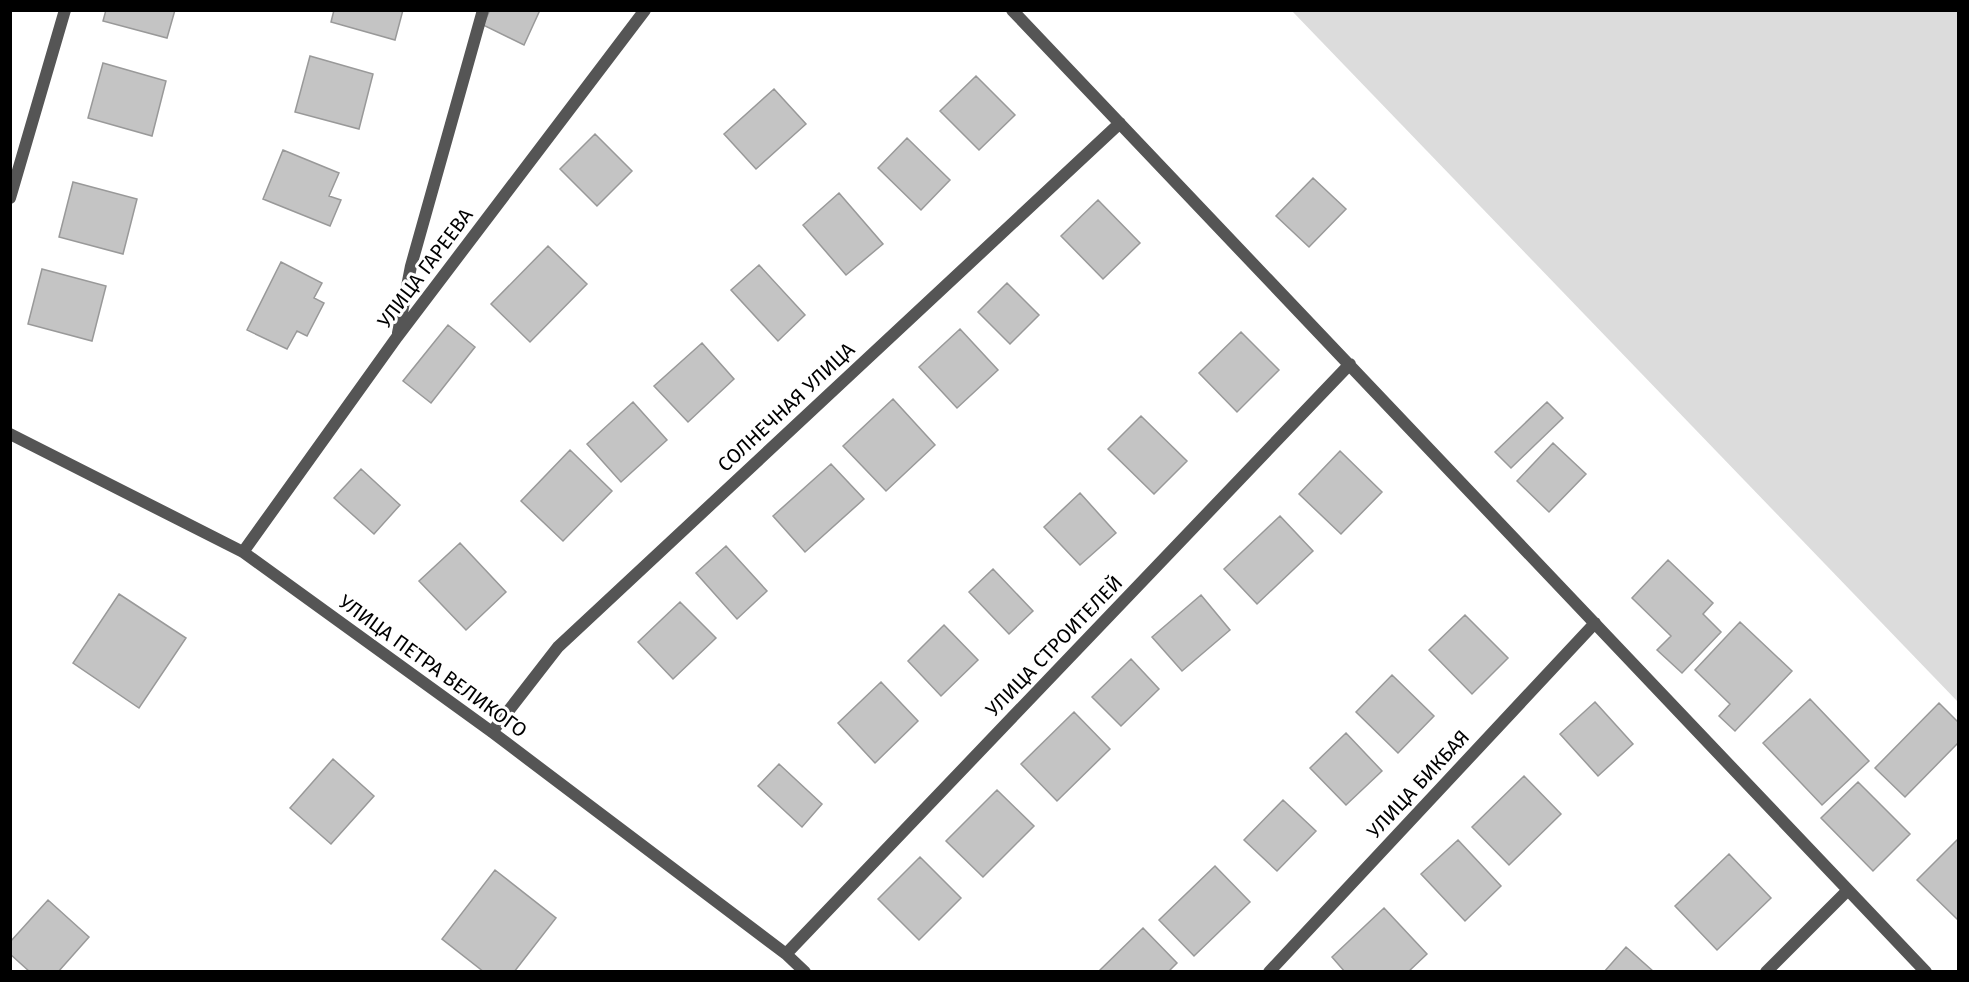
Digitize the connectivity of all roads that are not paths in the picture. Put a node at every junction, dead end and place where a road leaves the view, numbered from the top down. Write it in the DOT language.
graph roads {
  1 [pos="65,10"];
  2 [pos="483,10"];
  3 [pos="645,10"];
  4 [pos="1012,10"];
  5 [pos="1120,123"];
  6 [pos="13,181"];
  7 [pos="10,198"];
  8 [pos="397,337"];
  9 [pos="1350,364"];
  10 [pos="10,434"];
  11 [pos="243,552"];
  12 [pos="1595,623"];
  13 [pos="492,732"];
  14 [pos="1848,890"];
  15 [pos="786,954"];
  16 [pos="806,972"];
  17 [pos="1269,972"];
  18 [pos="1766,972"];
  19 [pos="1926,972"];
  1 -- 6 [label="street"];
  2 -- 8 [label="street"];
  3 -- 8 [label="street, УЛИЦА ГАРЕЕВА"];
  4 -- 5 [label="street"];
  5 -- 9 [label="street"];
  5 -- 13 [label="street, СОЛНЕЧНАЯ УЛИЦА"];
  6 -- 7 [label="street"];
  8 -- 11 [label="street, УЛИЦА ГАРЕЕВА"];
  9 -- 12 [label="street"];
  9 -- 15 [label="street, УЛИЦА СТРОИТЕЛЕЙ"];
  10 -- 11 [label="street, УЛИЦА ПЕТРА ВЕЛИКОГО"];
  11 -- 13 [label="street, УЛИЦА ПЕТРА ВЕЛИКОГО"];
  12 -- 14 [label="street"];
  12 -- 17 [label="street, УЛИЦА БИКБАЯ"];
  13 -- 15 [label="street, УЛИЦА ПЕТРА ВЕЛИКОГО"];
  14 -- 18 [label="street"];
  14 -- 19 [label="street"];
  15 -- 16 [label="street, УЛИЦА ПЕТРА ВЕЛИКОГО"];
}
